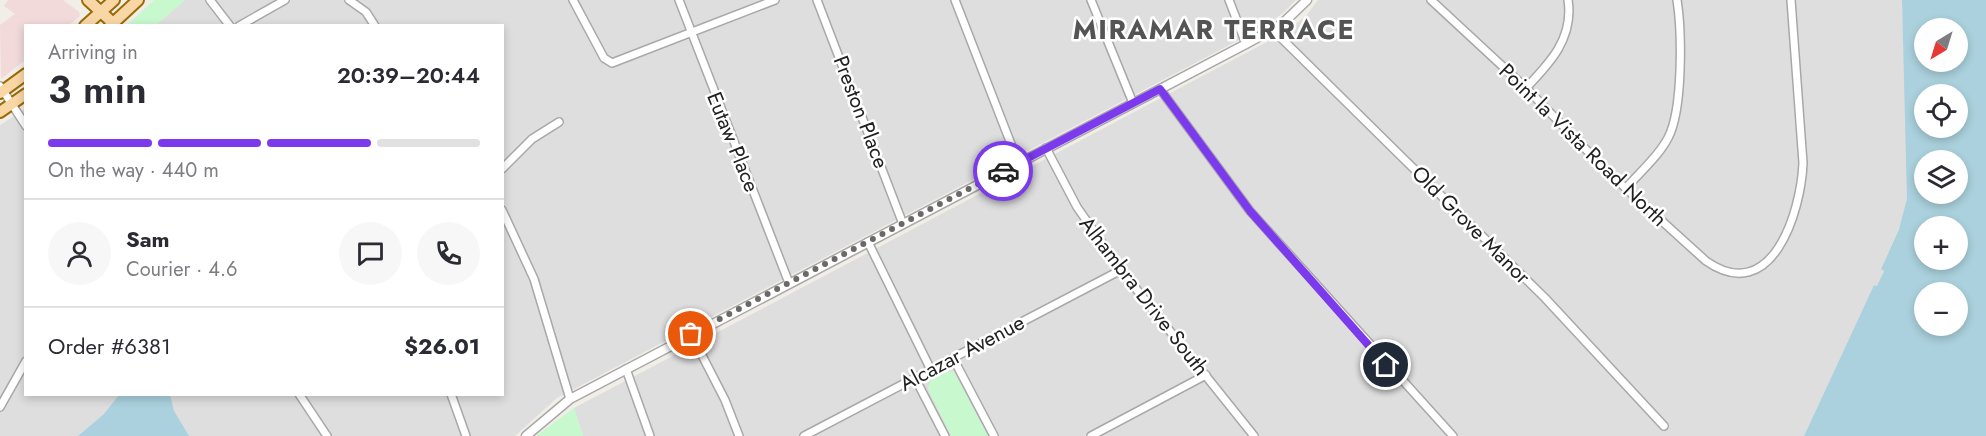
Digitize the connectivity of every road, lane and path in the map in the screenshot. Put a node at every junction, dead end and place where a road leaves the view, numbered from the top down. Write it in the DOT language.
graph roads {
  1 [pos="88,0"];
  2 [pos="114,0"];
  3 [pos="130,0"];
  4 [pos="138,0"];
  5 [pos="210,0"];
  6 [pos="285,0"];
  7 [pos="349,0"];
  8 [pos="573,0"];
  9 [pos="678,0"];
  10 [pos="775,0"];
  11 [pos="818,0"];
  12 [pos="955,0"];
  13 [pos="1091,0"];
  14 [pos="1229,0"];
  15 [pos="1307,0"];
  16 [pos="1431,0"];
  17 [pos="1568,0"];
  18 [pos="1677,0"];
  19 [pos="1791,0"];
  20 [pos="102,10"];
  21 [pos="114,22"];
  22 [pos="87,24"];
  23 [pos="228,24"];
  24 [pos="243,24"];
  25 [pos="374,24"];
  26 [pos="1272,29"];
  27 [pos="690,32"];
  28 [pos="1246,44"];
  29 [pos="24,75"];
  30 [pos="1526,88"];
  31 [pos="1160,89"];
  32 [pos="1,90"];
  33 [pos="24,95"];
  34 [pos="1133,103"];
  35 [pos="12,104"];
  36 [pos="0,112"];
  37 [pos="560,122"];
  38 [pos="24,123"];
  39 [pos="1046,148"];
  40 [pos="1018,162"];
  41 [pos="504,167"];
  42 [pos="1626,188"];
  43 [pos="504,214"];
  44 [pos="903,224"];
  45 [pos="868,242"];
  46 [pos="1121,270"];
  47 [pos="789,283"];
  48 [pos="691,334"];
  49 [pos="953,358"];
  50 [pos="24,364"];
  51 [pos="626,369"];
  52 [pos="931,370"];
  53 [pos="1206,375"];
  54 [pos="915,378"];
  55 [pos="3,395"];
  56 [pos="300,396"];
  57 [pos="452,396"];
  58 [pos="570,399"];
  59 [pos="0,407"];
  60 [pos="1664,426"];
  61 [pos="327,436"];
  62 [pos="466,436"];
  63 [pos="526,436"];
  64 [pos="650,436"];
  65 [pos="739,436"];
  66 [pos="804,436"];
  67 [pos="945,436"];
  68 [pos="994,436"];
  69 [pos="1091,436"];
  70 [pos="1254,436"];
  71 [pos="1453,436"];
  1 -- 20 [label="main road"];
  2 -- 20 [label="main road"];
  3 -- 21 [label="main road"];
  4 -- 21 [label="main road"];
  5 -- 23 [label="street"];
  6 -- 24 [label="street"];
  7 -- 25 [label="street"];
  8 -- 27 [label="street"];
  9 -- 27 [label="street, Eutaw Place"];
  10 -- 27 [label="street"];
  11 -- 44 [label="street, Preston Place"];
  12 -- 40 [label="street"];
  13 -- 34 [label="street"];
  14 -- 28 [label="street"];
  15 -- 26 [label="street"];
  16 -- 30 [label="street, Point la Vista Road North"];
  17 -- 30 [label="street"];
  18 -- 42 [label="street"];
  19 -- 42 [label="street, Point la Vista Road North"];
  20 -- 21 [label="main road"];
  20 -- 22 [label="main road"];
  26 -- 28 [label="street"];
  26 -- 60 [label="street, Old Grove Manor"];
  27 -- 47 [label="street, Eutaw Place"];
  28 -- 31 [label="street"];
  29 -- 32 [label="main road"];
  30 -- 42 [label="street, Point la Vista Road North"];
  31 -- 34 [label="street"];
  31 -- 71 [label="street"];
  32 -- 35 [label="street"];
  33 -- 35 [label="main road"];
  34 -- 39 [label="street"];
  35 -- 36 [label="main road"];
  35 -- 38 [label="street"];
  37 -- 41 [label="street"];
  39 -- 40 [label="street"];
  39 -- 46 [label="street, Alhambra Drive South"];
  40 -- 44 [label="street"];
  43 -- 58 [label="street"];
  44 -- 45 [label="street"];
  45 -- 47 [label="street"];
  45 -- 52 [label="street"];
  46 -- 49 [label="street, Alcazar Avenue"];
  46 -- 53 [label="street, Alhambra Drive South"];
  47 -- 48 [label="street"];
  48 -- 51 [label="street"];
  48 -- 65 [label="street"];
  49 -- 52 [label="street, Alcazar Avenue"];
  49 -- 68 [label="street"];
  50 -- 55 [label="street"];
  51 -- 58 [label="street"];
  51 -- 64 [label="street"];
  52 -- 54 [label="street, Alcazar Avenue"];
  53 -- 69 [label="street"];
  53 -- 70 [label="street, Alhambra Drive South"];
  54 -- 66 [label="street, Alcazar Avenue"];
  54 -- 67 [label="street"];
  55 -- 59 [label="street"];
  56 -- 61 [label="street"];
  57 -- 62 [label="street"];
  58 -- 63 [label="street"];
}
